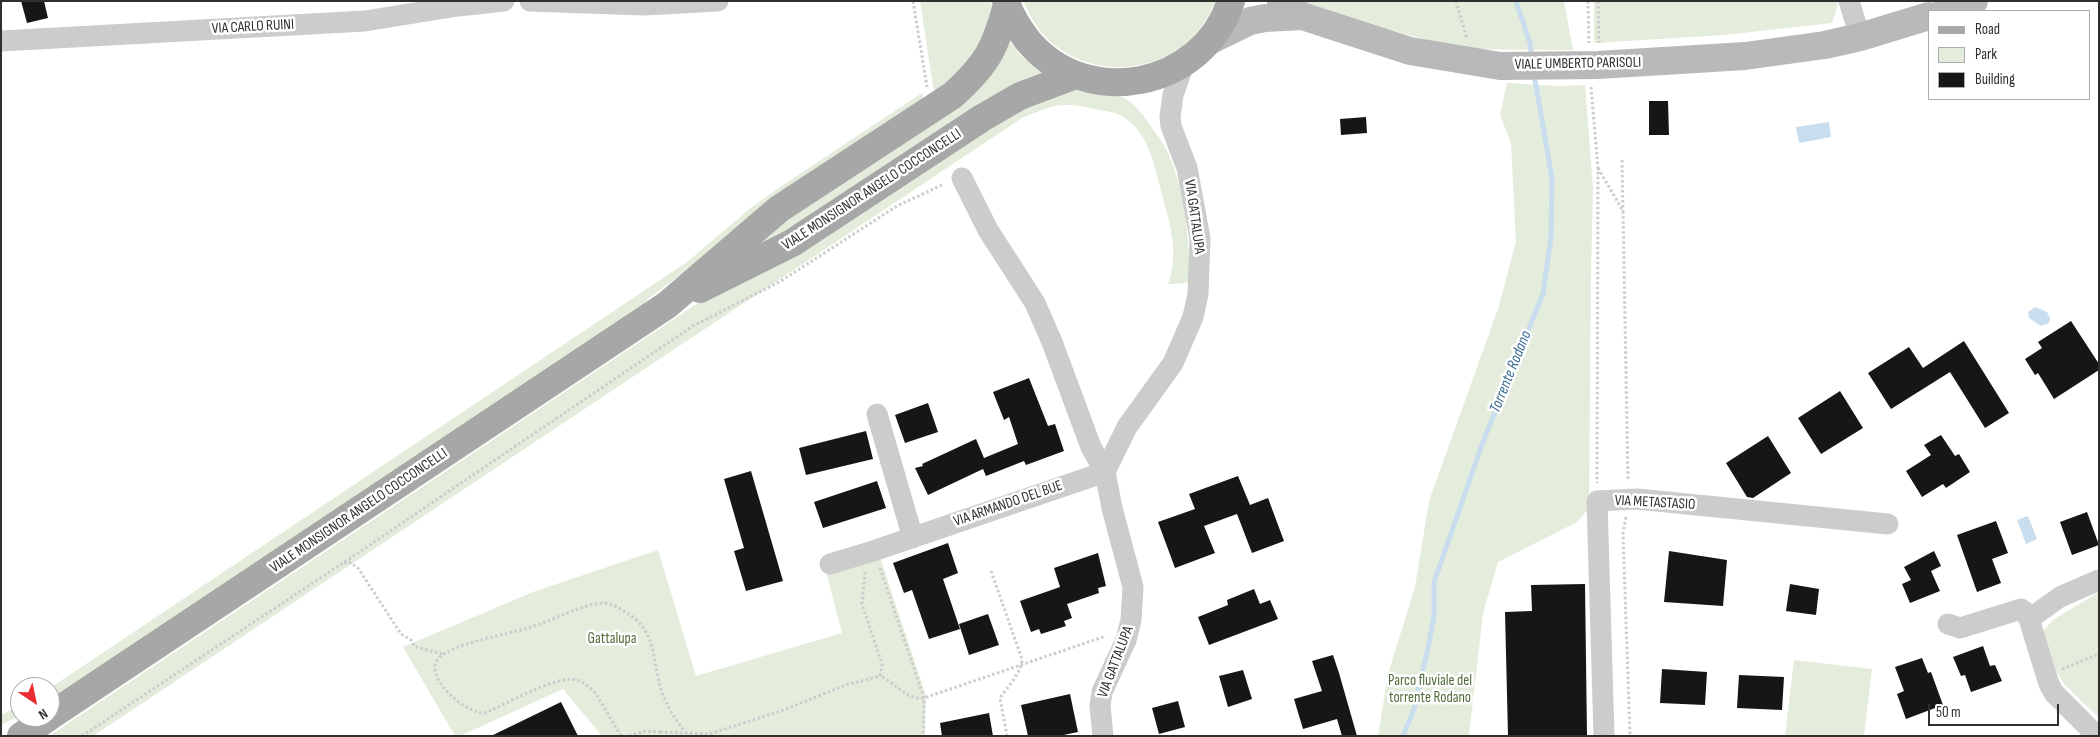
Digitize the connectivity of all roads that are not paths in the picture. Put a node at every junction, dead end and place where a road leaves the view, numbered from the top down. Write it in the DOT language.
graph roads {
  1 [pos="504,1"];
  2 [pos="530,1"];
  3 [pos="718,1"];
  4 [pos="1231,1"];
  5 [pos="1849,1"];
  6 [pos="1974,1"];
  7 [pos="1007,3"];
  8 [pos="1291,9"];
  9 [pos="1947,10"];
  10 [pos="1928,16"];
  11 [pos="1860,37"];
  12 [pos="1,40"];
  13 [pos="1209,41"];
  14 [pos="1184,63"];
  15 [pos="1076,75"];
  16 [pos="962,178"];
  17 [pos="667,305"];
  18 [pos="877,414"];
  19 [pos="1104,472"];
  20 [pos="1888,524"];
  21 [pos="913,538"];
  22 [pos="830,564"];
  23 [pos="2099,580"];
  24 [pos="2029,619"];
  25 [pos="1948,624"];
  26 [pos="60,710"];
  27 [pos="34,727"];
  28 [pos="20,736"];
  29 [pos="1102,736"];
  30 [pos="1604,736"];
  31 [pos="2096,736"];
  1 -- 12 [label="street, VIA CARLO RUINI"];
  2 -- 3 [label="street"];
  4 -- 13 [label="main road"];
  5 -- 11 [label="street"];
  6 -- 9 [label="main road"];
  7 -- 15 [label="main road"];
  7 -- 17 [label="main road, VIALE MONSIGNOR ANGELO COCCONCELLI"];
  8 -- 11 [label="main road, VIALE UMBERTO PARISOLI"];
  8 -- 13 [label="main road, VIALE UMBERTO PARISOLI"];
  10 -- 11 [label="main road, VIALE UMBERTO PARISOLI"];
  13 -- 14 [label="main road"];
  14 -- 15 [label="main road"];
  14 -- 19 [label="street, VIA GATTALUPA"];
  15 -- 17 [label="main road, VIALE MONSIGNOR ANGELO COCCONCELLI"];
  16 -- 19 [label="street, VIA GATTALUPA"];
  17 -- 26 [label="main road, VIALE MONSIGNOR ANGELO COCCONCELLI"];
  18 -- 21 [label="street"];
  19 -- 21 [label="street, VIA ARMANDO DEL BUE"];
  19 -- 29 [label="street, VIA GATTALUPA"];
  20 -- 30 [label="street, VIA METASTASIO"];
  21 -- 22 [label="street, VIA ARMANDO DEL BUE"];
  23 -- 24 [label="street"];
  24 -- 25 [label="street"];
  24 -- 31 [label="street"];
  27 -- 28 [label="main road, VIALE MONSIGNOR ANGELO COCCONCELLI"];
}
